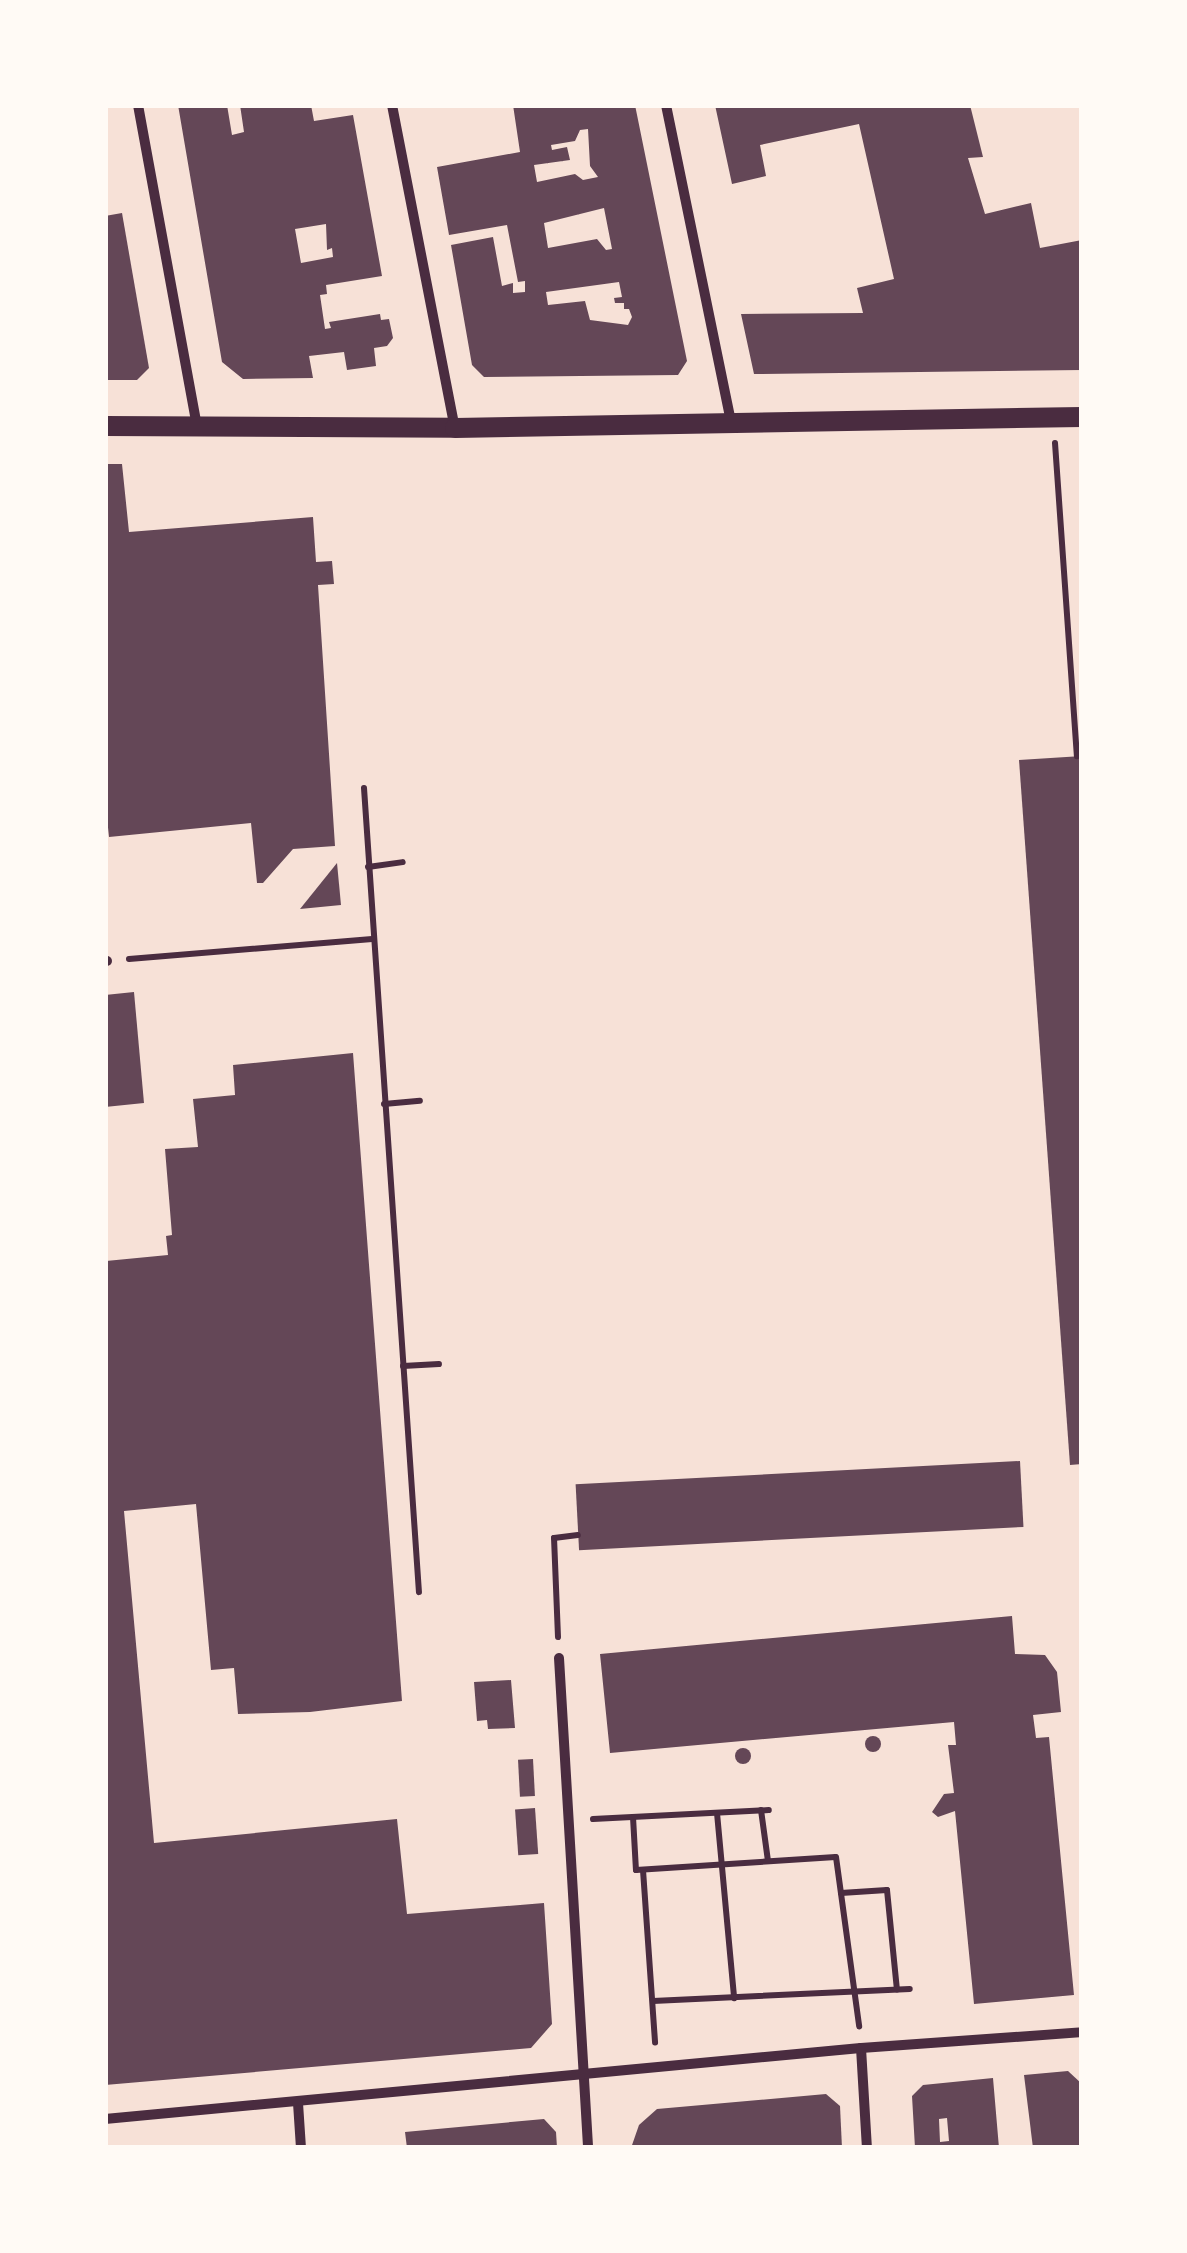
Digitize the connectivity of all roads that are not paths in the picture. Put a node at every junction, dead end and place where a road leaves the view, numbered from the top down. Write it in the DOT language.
graph roads {
  1 [pos="138,105"];
  2 [pos="392,105"];
  3 [pos="666,105"];
  4 [pos="1082,417"];
  5 [pos="731,424"];
  6 [pos="105,426"];
  7 [pos="197,428"];
  8 [pos="455,428"];
  9 [pos="559,1658"];
  10 [pos="1082,2032"];
  11 [pos="861,2048"];
  12 [pos="584,2073"];
  13 [pos="298,2103"];
  14 [pos="105,2119"];
  15 [pos="301,2148"];
  16 [pos="588,2148"];
  17 [pos="868,2148"];
  1 -- 7 [label="street"];
  2 -- 8 [label="street"];
  3 -- 5 [label="street"];
  4 -- 5 [label="main road"];
  5 -- 8 [label="main road"];
  6 -- 7 [label="main road"];
  7 -- 8 [label="main road"];
  9 -- 12 [label="street"];
  10 -- 11 [label="street"];
  11 -- 12 [label="street"];
  11 -- 17 [label="street"];
  12 -- 13 [label="street"];
  12 -- 16 [label="street"];
  13 -- 14 [label="street"];
  13 -- 15 [label="street"];
}
